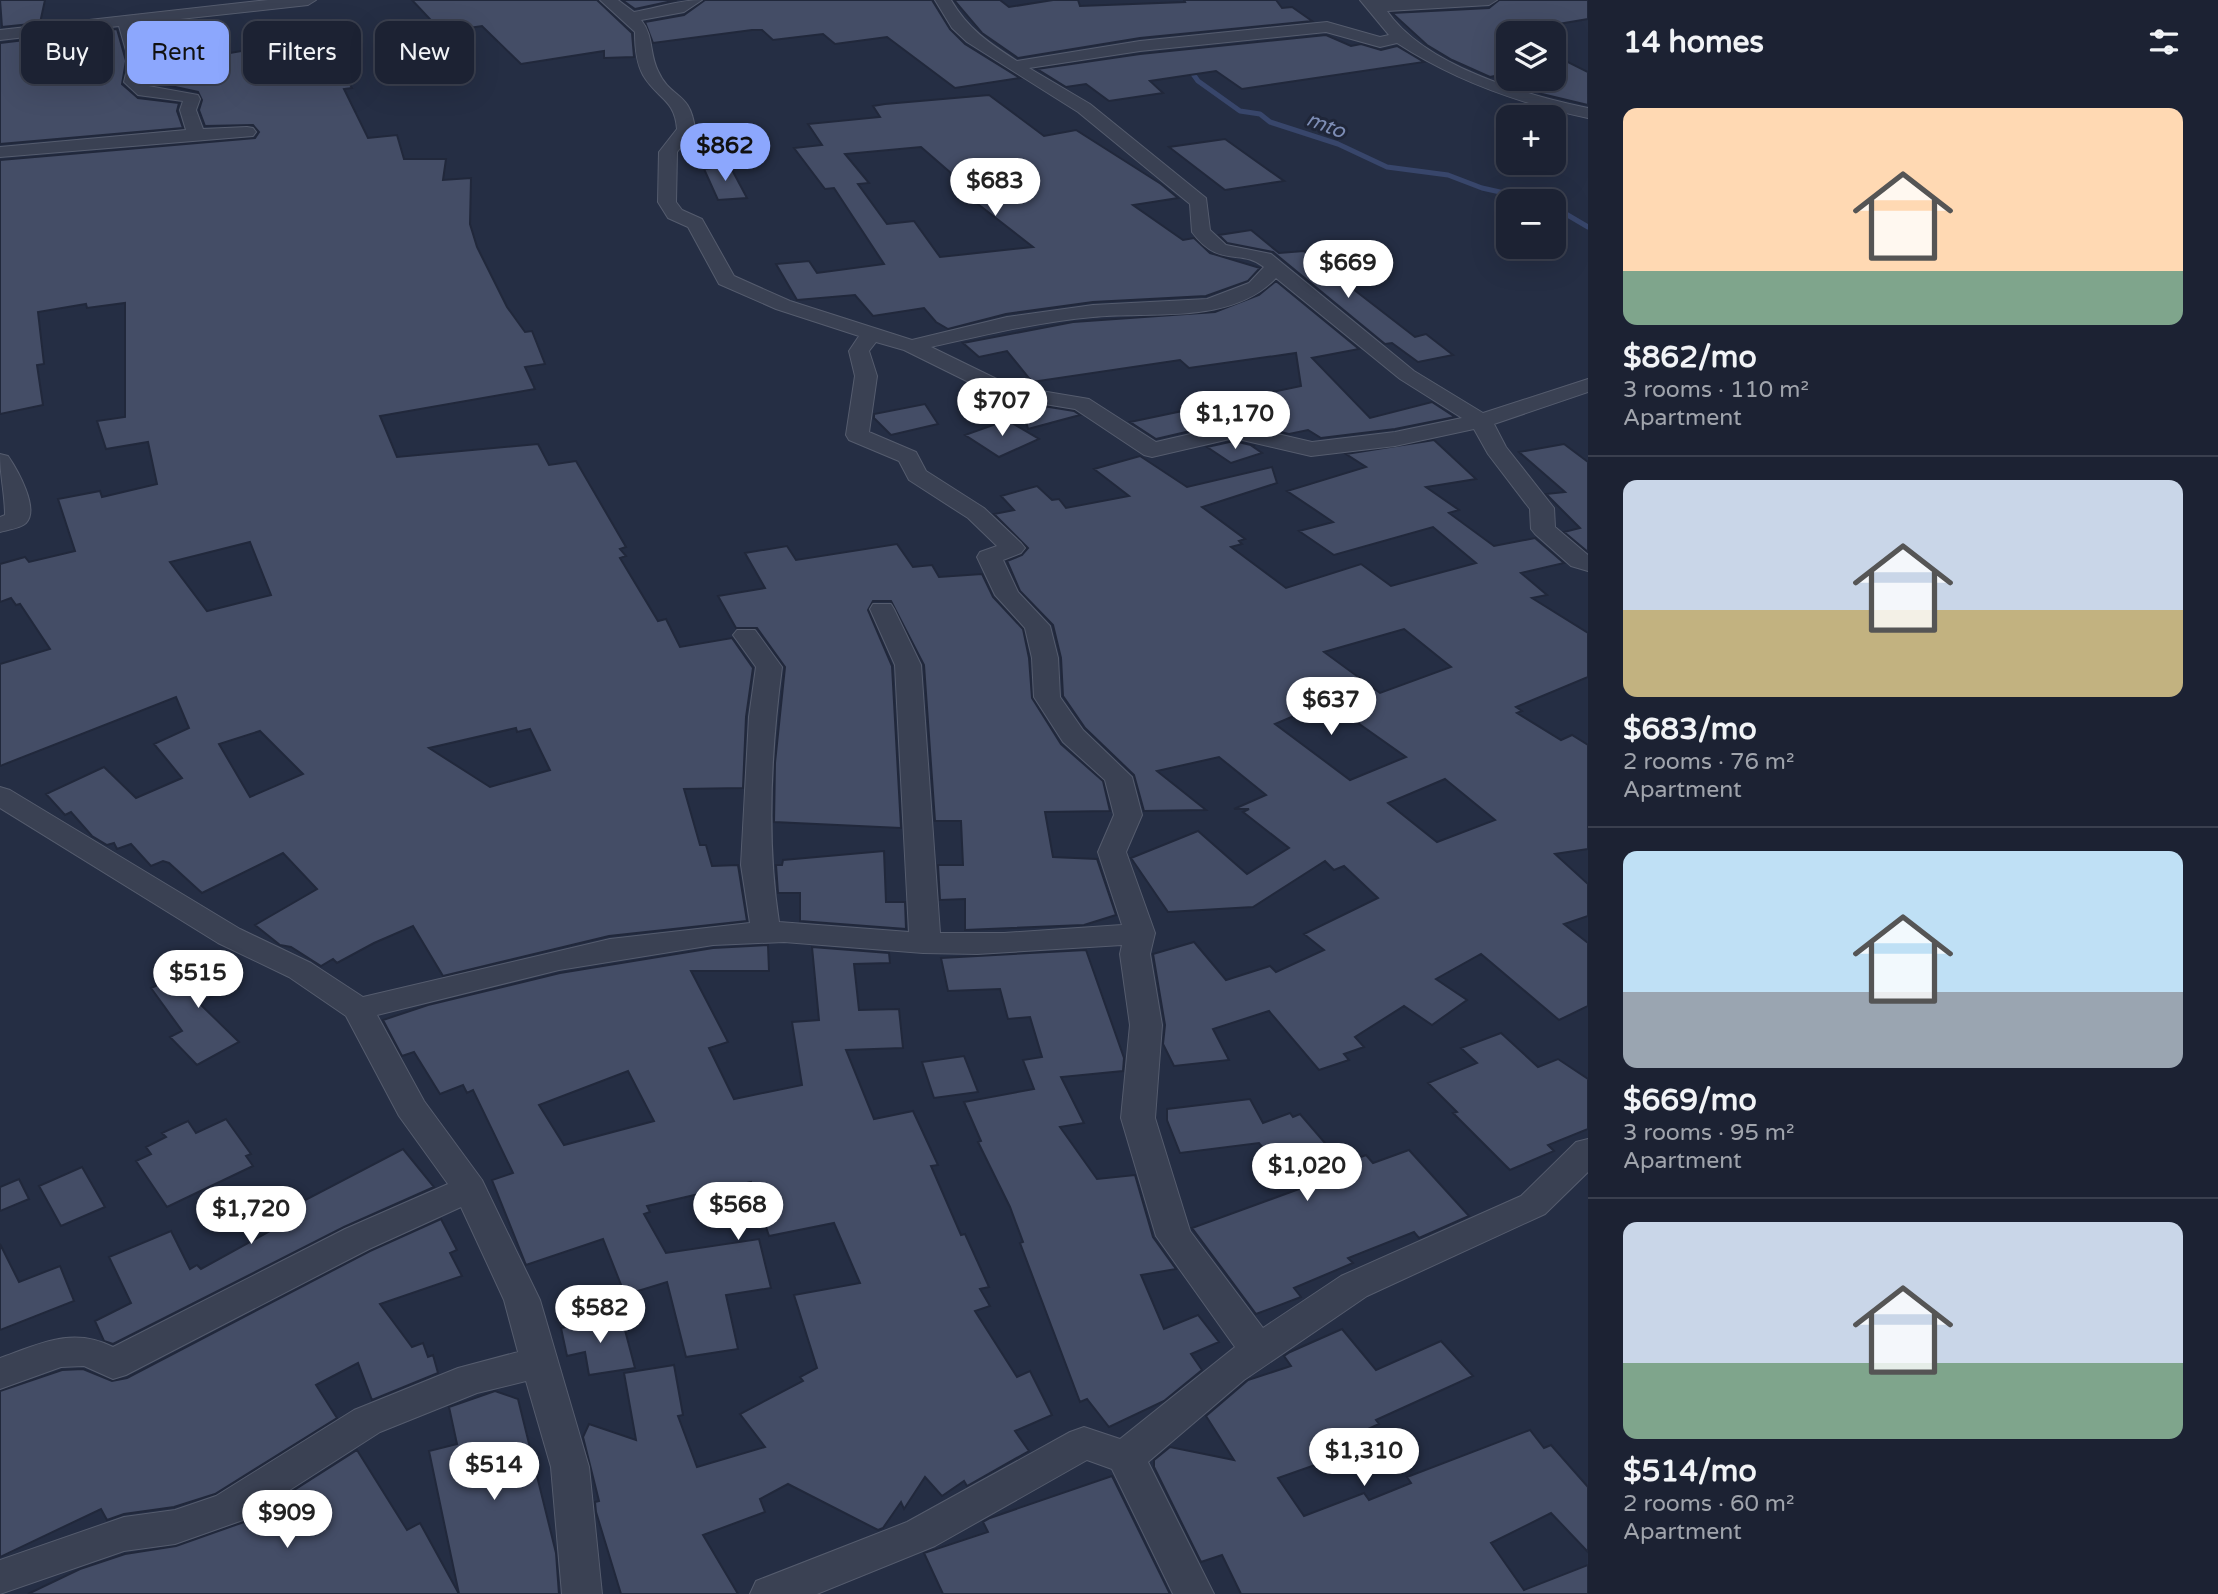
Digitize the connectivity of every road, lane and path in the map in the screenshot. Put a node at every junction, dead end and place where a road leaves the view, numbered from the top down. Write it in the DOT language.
graph roads {
  1 [pos="308,0"];
  2 [pos="608,0"];
  3 [pos="694,0"];
  4 [pos="943,0"];
  5 [pos="1489,0"];
  6 [pos="1373,3"];
  7 [pos="631,17"];
  8 [pos="125,21"];
  9 [pos="0,35"];
  10 [pos="1400,38"];
  11 [pos="1014,65"];
  12 [pos="1588,113"];
  13 [pos="247,132"];
  14 [pos="196,135"];
  15 [pos="0,152"];
  16 [pos="1276,266"];
  17 [pos="871,334"];
  18 [pos="911,346"];
  19 [pos="1588,385"];
  20 [pos="1481,421"];
  21 [pos="0,461"];
  22 [pos="0,525"];
  23 [pos="1588,564"];
  24 [pos="882,609"];
  25 [pos="746,635"];
  26 [pos="0,796"];
  27 [pos="766,932"];
  28 [pos="1140,933"];
  29 [pos="925,943"];
  30 [pos="358,1009"];
  31 [pos="1588,1151"];
  32 [pos="470,1189"];
  33 [pos="1258,1350"];
  34 [pos="540,1362"];
  35 [pos="0,1374"];
  36 [pos="1126,1457"];
  37 [pos="0,1578"];
  38 [pos="582,1594"];
  39 [pos="770,1594"];
  40 [pos="1194,1594"];
  1 -- 8 [label="street"];
  2 -- 7 [label="street"];
  3 -- 7 [label="street"];
  4 -- 11 [label="street"];
  5 -- 6 [label="street"];
  6 -- 10 [label="street"];
  7 -- 17 [label="street"];
  8 -- 9 [label="street"];
  8 -- 14 [label="street"];
  10 -- 11 [label="street"];
  10 -- 12 [label="street"];
  11 -- 16 [label="street"];
  13 -- 14 [label="street"];
  14 -- 15 [label="street"];
  16 -- 18 [label="street"];
  16 -- 20 [label="street"];
  17 -- 18 [label="street"];
  17 -- 28 [label="street"];
  18 -- 20 [label="street"];
  19 -- 20 [label="street"];
  20 -- 23 [label="street"];
  21 -- 22 [label="street"];
  24 -- 29 [label="street"];
  25 -- 27 [label="street"];
  26 -- 30 [label="street"];
  27 -- 29 [label="street"];
  27 -- 30 [label="street"];
  28 -- 29 [label="street"];
  28 -- 33 [label="street"];
  30 -- 32 [label="street"];
  31 -- 33 [label="street"];
  32 -- 34 [label="street"];
  32 -- 35 [label="street"];
  33 -- 36 [label="street"];
  34 -- 37 [label="street"];
  34 -- 38 [label="street"];
  36 -- 39 [label="street"];
  36 -- 40 [label="street"];
}
